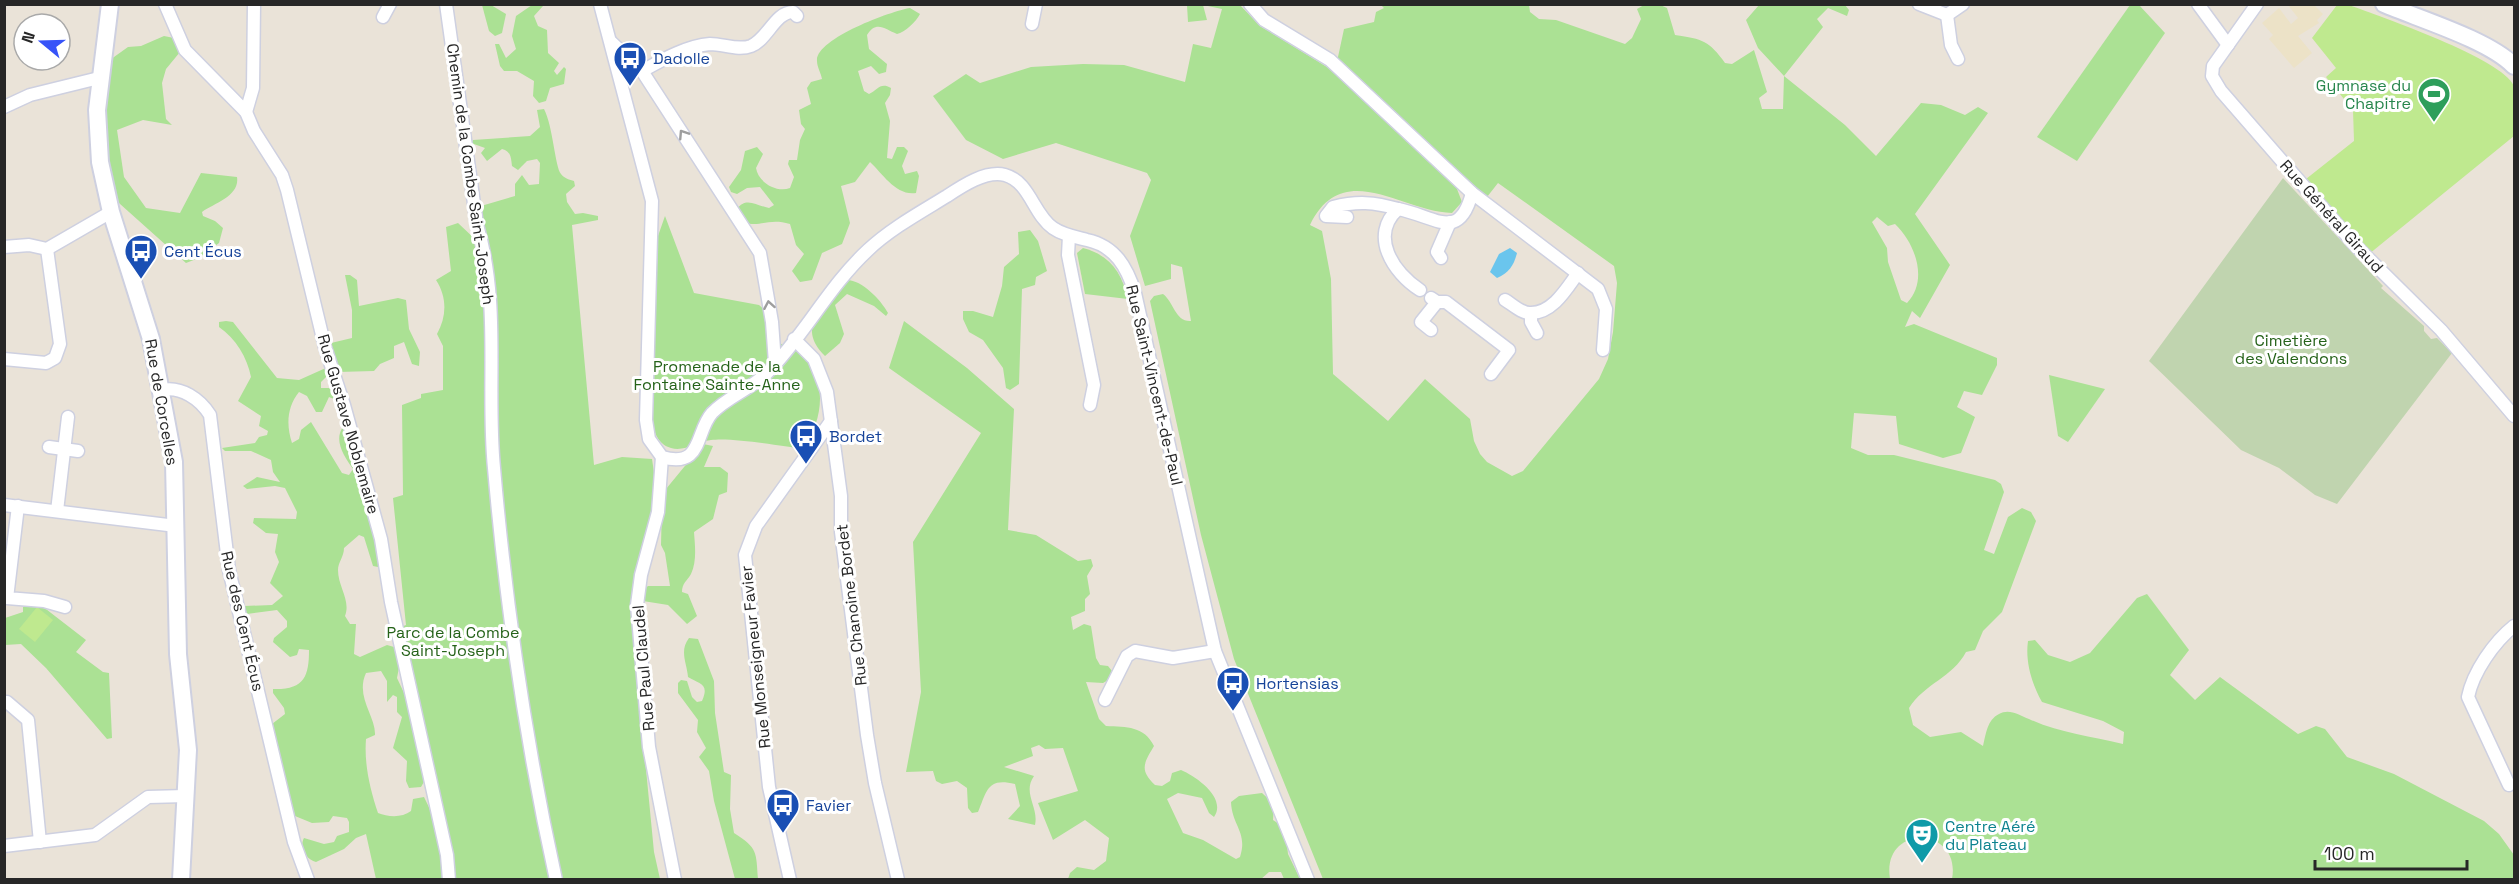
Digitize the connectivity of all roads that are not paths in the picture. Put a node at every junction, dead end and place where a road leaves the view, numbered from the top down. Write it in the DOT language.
graph roads {
  1 [pos="110,4"];
  2 [pos="165,4"];
  3 [pos="254,4"];
  4 [pos="390,4"];
  5 [pos="446,4"];
  6 [pos="600,4"];
  7 [pos="1036,4"];
  8 [pos="1250,4"];
  9 [pos="1919,4"];
  10 [pos="1962,4"];
  11 [pos="2198,4"];
  12 [pos="2257,4"];
  13 [pos="2384,4"];
  14 [pos="1947,15"];
  15 [pos="797,16"];
  16 [pos="383,17"];
  17 [pos="1032,24"];
  18 [pos="610,41"];
  19 [pos="2228,45"];
  20 [pos="2512,58"];
  21 [pos="1958,59"];
  22 [pos="642,71"];
  23 [pos="99,78"];
  24 [pos="4,108"];
  25 [pos="246,112"];
  26 [pos="1472,193"];
  27 [pos="1398,209"];
  28 [pos="111,212"];
  29 [pos="1347,217"];
  30 [pos="1450,222"];
  31 [pos="1070,236"];
  32 [pos="4,247"];
  33 [pos="47,249"];
  34 [pos="1441,258"];
  35 [pos="1578,273"];
  36 [pos="1429,296"];
  37 [pos="1505,300"];
  38 [pos="1531,314"];
  39 [pos="1431,330"];
  40 [pos="1537,333"];
  41 [pos="794,339"];
  42 [pos="1603,350"];
  43 [pos="4,359"];
  44 [pos="775,363"];
  45 [pos="1491,374"];
  46 [pos="162,390"];
  47 [pos="1090,405"];
  48 [pos="2514,416"];
  49 [pos="68,417"];
  50 [pos="831,421"];
  51 [pos="49,447"];
  52 [pos="64,449"];
  53 [pos="78,451"];
  54 [pos="662,457"];
  55 [pos="4,505"];
  56 [pos="18,506"];
  57 [pos="57,511"];
  58 [pos="176,526"];
  59 [pos="65,606"];
  60 [pos="2514,626"];
  61 [pos="1215,651"];
  62 [pos="1105,700"];
  63 [pos="7,702"];
  64 [pos="2509,785"];
  65 [pos="186,795"];
  66 [pos="40,842"];
  67 [pos="4,846"];
  68 [pos="181,879"];
  69 [pos="308,879"];
  70 [pos="449,879"];
  71 [pos="556,879"];
  72 [pos="675,879"];
  73 [pos="789,879"];
  74 [pos="898,879"];
  75 [pos="1308,879"];
  1 -- 23 [label="main road, Rue de Corcelles"];
  2 -- 25 [label="street, Rue Gustave Noblemaire"];
  3 -- 25 [label="street"];
  4 -- 16 [label="street"];
  5 -- 71 [label="street, Chemin de la Combe Saint-Joseph"];
  6 -- 18 [label="street"];
  7 -- 17 [label="street"];
  8 -- 26 [label="street"];
  9 -- 14 [label="street"];
  10 -- 14 [label="street"];
  11 -- 19 [label="street"];
  12 -- 19 [label="street, Rue Général Giraud"];
  13 -- 20 [label="main road"];
  14 -- 21 [label="street"];
  15 -- 22 [label="street"];
  18 -- 22 [label="street"];
  18 -- 54 [label="street"];
  19 -- 48 [label="street, Rue Général Giraud"];
  44 -- 22 [label="street, one-way"];
  23 -- 24 [label="street"];
  23 -- 28 [label="main road, Rue de Corcelles"];
  25 -- 70 [label="street, Rue Gustave Noblemaire"];
  26 -- 30 [label="street"];
  26 -- 35 [label="street"];
  27 -- 29 [label="street"];
  27 -- 30 [label="street"];
  27 -- 36 [label="street"];
  28 -- 33 [label="street"];
  28 -- 46 [label="main road, Rue de Corcelles"];
  30 -- 34 [label="street"];
  31 -- 41 [label="street, Rue Saint-Vincent-de-Paul"];
  31 -- 47 [label="street"];
  31 -- 61 [label="street, Rue Saint-Vincent-de-Paul"];
  32 -- 33 [label="street"];
  33 -- 43 [label="street"];
  35 -- 38 [label="street"];
  35 -- 42 [label="street"];
  36 -- 39 [label="street"];
  36 -- 45 [label="street"];
  37 -- 38 [label="street"];
  38 -- 40 [label="street"];
  41 -- 44 [label="street, Rue Saint-Vincent-de-Paul"];
  41 -- 50 [label="street, Rue Chanoine Bordet"];
  44 -- 54 [label="street, Rue Saint-Vincent-de-Paul"];
  46 -- 58 [label="main road, Rue de Corcelles"];
  46 -- 69 [label="street, Rue des Cent Écus"];
  49 -- 52 [label="street"];
  50 -- 73 [label="street, Rue Monseigneur Favier"];
  50 -- 74 [label="street, Rue Chanoine Bordet"];
  51 -- 52 [label="street"];
  52 -- 53 [label="street"];
  52 -- 57 [label="street"];
  54 -- 72 [label="street, Rue Paul Claudel"];
  55 -- 56 [label="street"];
  56 -- 57 [label="street"];
  56 -- 59 [label="street"];
  57 -- 58 [label="street"];
  58 -- 65 [label="main road, Rue de Corcelles"];
  60 -- 64 [label="street"];
  61 -- 62 [label="street"];
  61 -- 75 [label="street, Rue Saint-Vincent-de-Paul"];
  63 -- 66 [label="street"];
  65 -- 66 [label="street"];
  65 -- 68 [label="main road, Rue de Corcelles"];
  66 -- 67 [label="street"];
}
